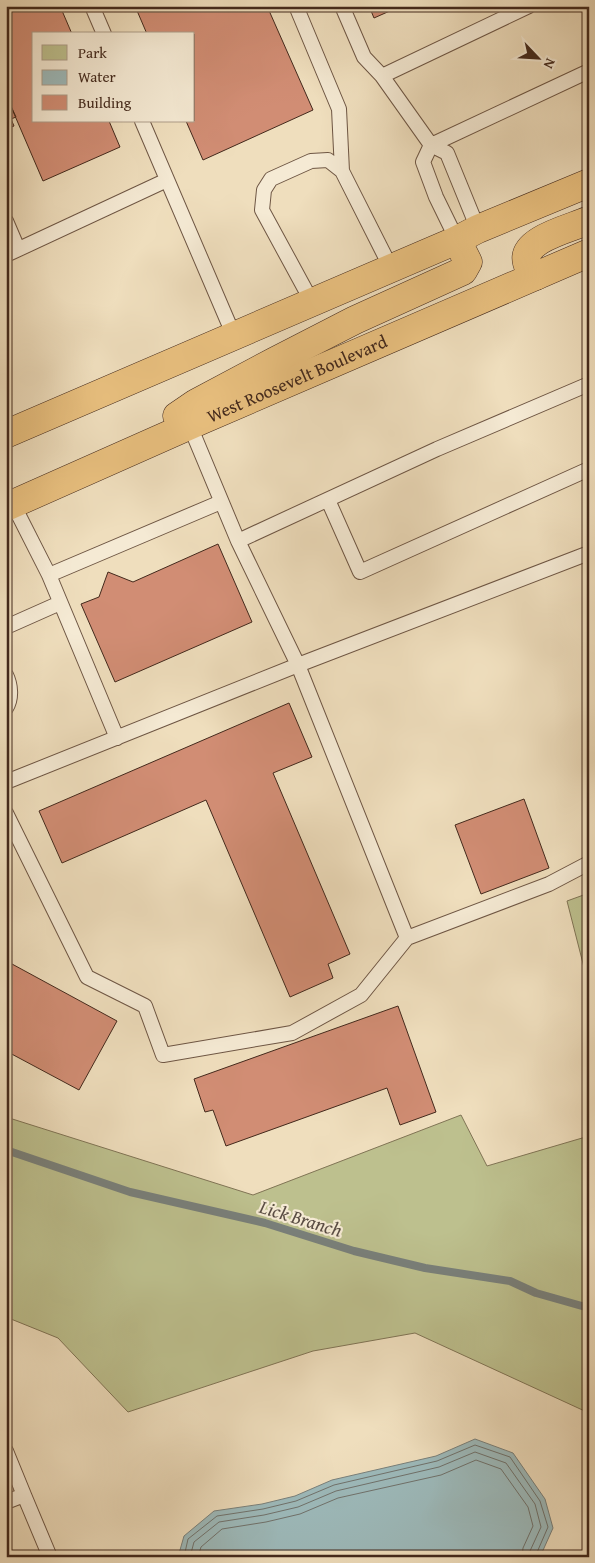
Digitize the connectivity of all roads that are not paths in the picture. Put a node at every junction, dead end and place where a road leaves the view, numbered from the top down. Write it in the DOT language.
graph roads {
  1 [pos="92,6"];
  2 [pos="296,6"];
  3 [pos="342,6"];
  4 [pos="529,6"];
  5 [pos="103,32"];
  6 [pos="589,71"];
  7 [pos="382,76"];
  8 [pos="142,122"];
  9 [pos="431,145"];
  10 [pos="342,171"];
  11 [pos="167,180"];
  12 [pos="589,183"];
  13 [pos="589,220"];
  14 [pos="6,221"];
  15 [pos="467,234"];
  16 [pos="12,252"];
  17 [pos="589,253"];
  18 [pos="391,268"];
  19 [pos="536,276"];
  20 [pos="312,302"];
  21 [pos="234,336"];
  22 [pos="589,384"];
  23 [pos="190,426"];
  24 [pos="6,434"];
  25 [pos="114,459"];
  26 [pos="589,469"];
  27 [pos="328,500"];
  28 [pos="221,502"];
  29 [pos="10,506"];
  30 [pos="238,541"];
  31 [pos="589,553"];
  32 [pos="49,575"];
  33 [pos="60,603"];
  34 [pos="6,627"];
  35 [pos="298,665"];
  36 [pos="6,675"];
  37 [pos="6,708"];
  38 [pos="117,738"];
  39 [pos="6,782"];
  40 [pos="6,813"];
  41 [pos="589,863"];
  42 [pos="407,938"];
  43 [pos="6,1451"];
  44 [pos="24,1495"];
  45 [pos="6,1502"];
  46 [pos="50,1557"];
  1 -- 5 [label="lane"];
  2 -- 10 [label="lane"];
  3 -- 7 [label="lane"];
  4 -- 7 [label="lane"];
  6 -- 9 [label="lane"];
  7 -- 9 [label="lane"];
  8 -- 11 [label="lane"];
  9 -- 15 [label="lane"];
  9 -- 15 [label="lane"];
  10 -- 18 [label="lane"];
  10 -- 20 [label="lane"];
  11 -- 16 [label="lane"];
  11 -- 21 [label="lane"];
  12 -- 15 [label="highway"];
  13 -- 19 [label="highway"];
  14 -- 16 [label="lane"];
  15 -- 18 [label="highway"];
  15 -- 25 [label="highway"];
  17 -- 19 [label="highway, West Roosevelt Boulevard"];
  18 -- 20 [label="highway"];
  19 -- 23 [label="highway, West Roosevelt Boulevard"];
  20 -- 21 [label="highway"];
  21 -- 24 [label="highway"];
  22 -- 27 [label="lane"];
  23 -- 25 [label="highway, West Roosevelt Boulevard"];
  23 -- 28 [label="lane"];
  25 -- 29 [label="highway, West Roosevelt Boulevard"];
  26 -- 27 [label="lane"];
  27 -- 30 [label="lane"];
  28 -- 30 [label="lane"];
  28 -- 32 [label="lane"];
  29 -- 32 [label="lane"];
  30 -- 35 [label="lane"];
  31 -- 35 [label="lane"];
  32 -- 33 [label="lane"];
  33 -- 34 [label="lane"];
  33 -- 38 [label="lane"];
  35 -- 38 [label="lane"];
  35 -- 42 [label="lane"];
  36 -- 37 [label="lane"];
  38 -- 39 [label="lane"];
  40 -- 42 [label="lane"];
  41 -- 42 [label="lane"];
  43 -- 44 [label="lane"];
  44 -- 45 [label="lane"];
  44 -- 46 [label="lane"];
}
